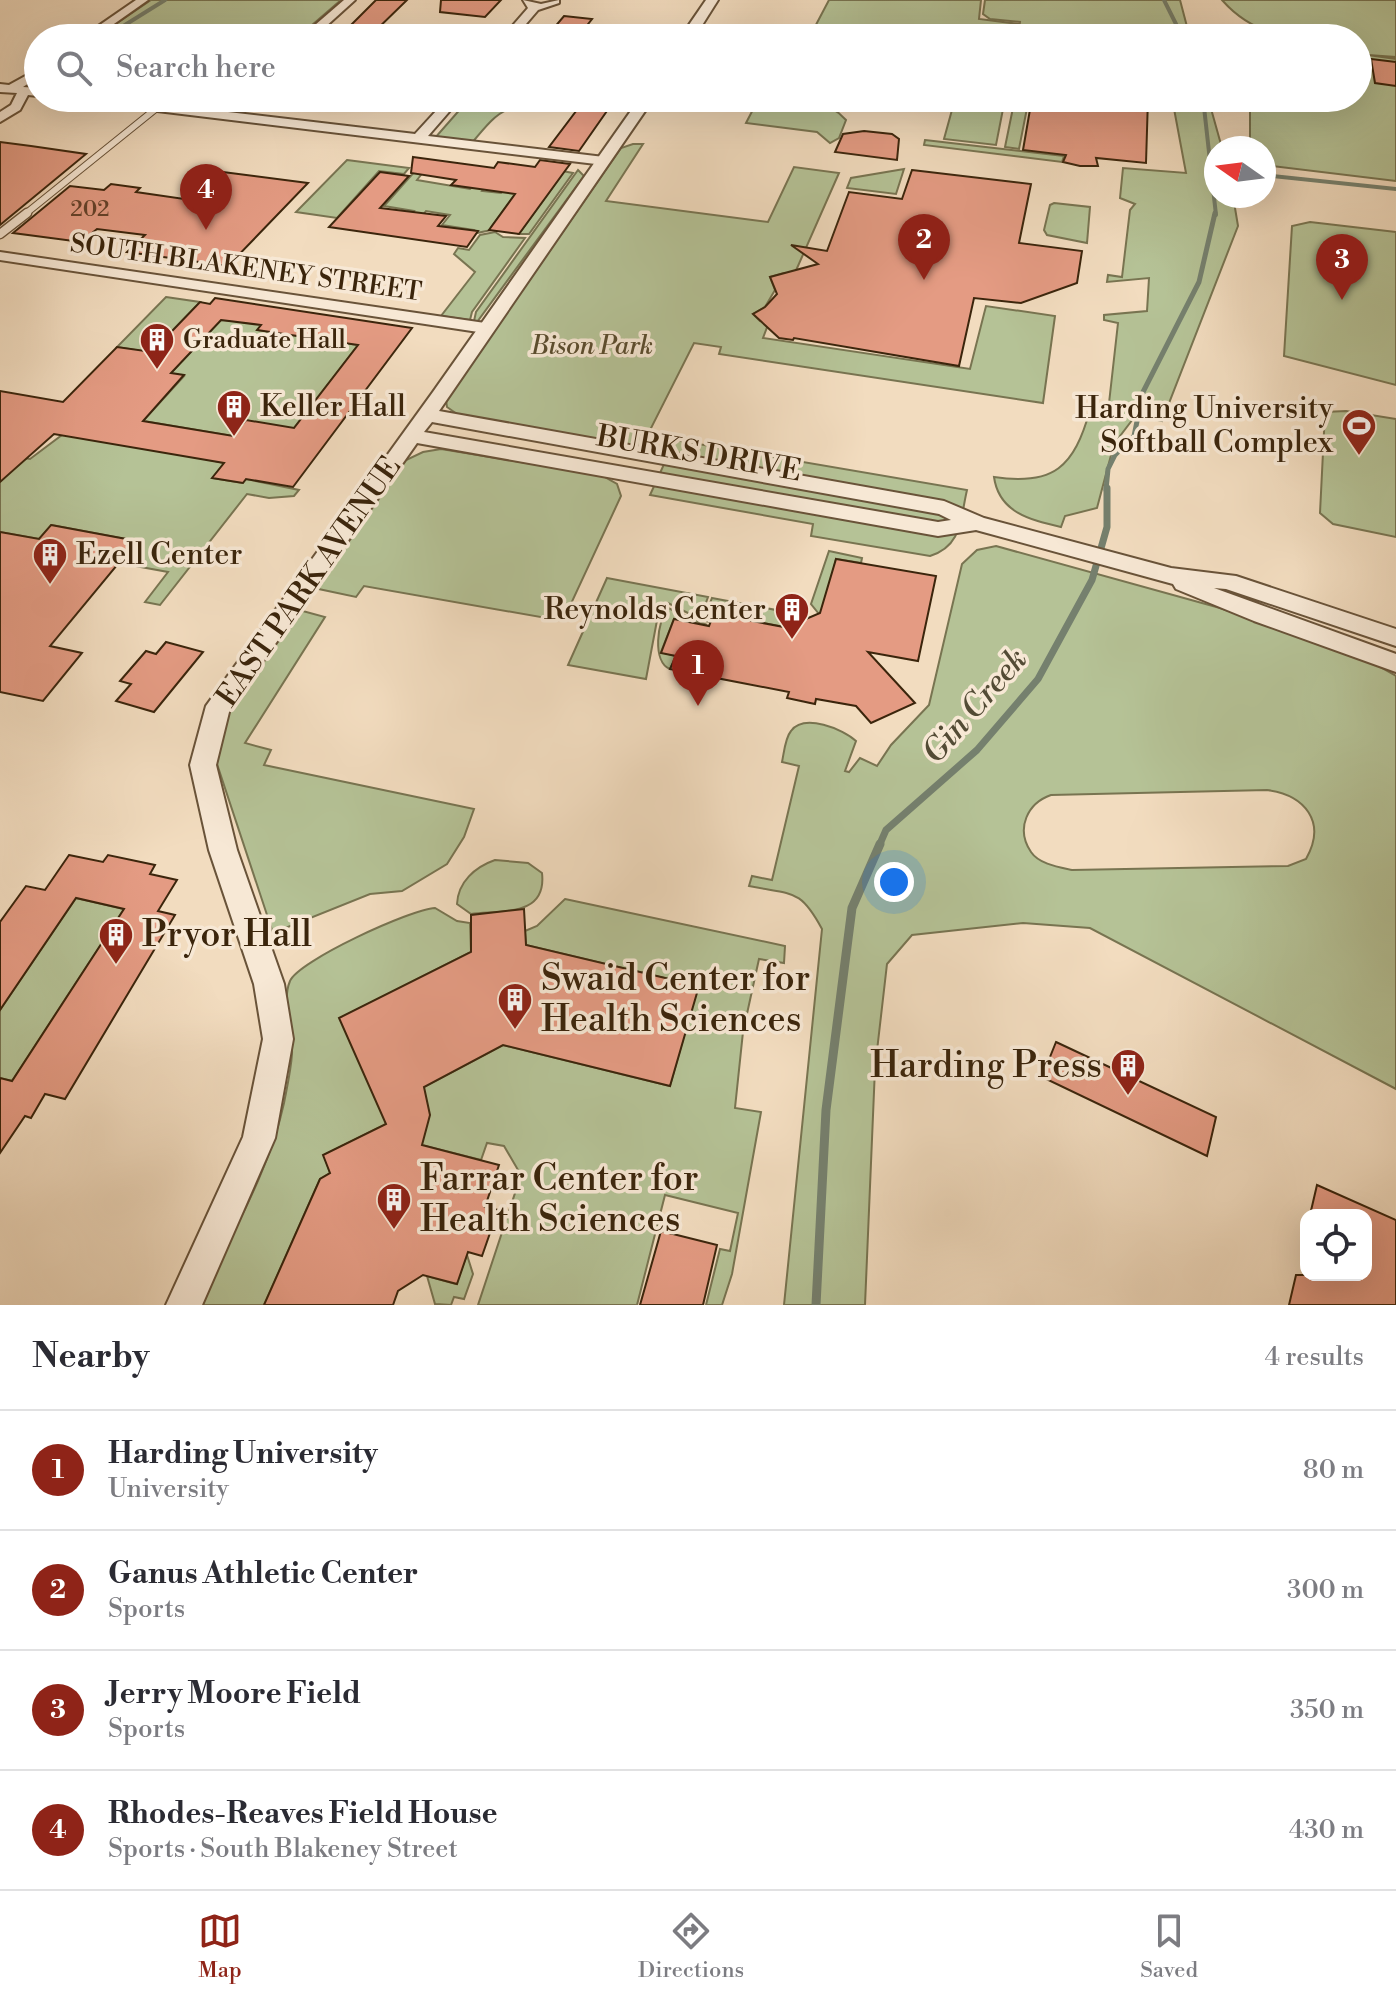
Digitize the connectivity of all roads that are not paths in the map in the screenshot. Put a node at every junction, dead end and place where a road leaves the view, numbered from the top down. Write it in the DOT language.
graph roads {
  1 [pos="143,0"];
  2 [pos="350,0"];
  3 [pos="554,0"];
  4 [pos="712,0"];
  5 [pos="531,4"];
  6 [pos="108,24"];
  7 [pos="322,24"];
  8 [pos="517,24"];
  9 [pos="696,24"];
  10 [pos="19,90"];
  11 [pos="152,112"];
  12 [pos="195,112"];
  13 [pos="220,112"];
  14 [pos="442,112"];
  15 [pos="638,112"];
  16 [pos="217,115"];
  17 [pos="0,118"];
  18 [pos="418,139"];
  19 [pos="601,166"];
  20 [pos="0,234"];
  21 [pos="0,256"];
  22 [pos="485,328"];
  23 [pos="426,415"];
  24 [pos="411,436"];
  25 [pos="976,523"];
  26 [pos="1171,576"];
  27 [pos="1396,638"];
  28 [pos="1396,663"];
  29 [pos="184,1305"];
  1 -- 6 [label="street"];
  2 -- 7 [label="street"];
  3 -- 5 [label="street"];
  4 -- 9 [label="street"];
  5 -- 8 [label="street"];
  10 -- 17 [label="street"];
  11 -- 20 [label="lane"];
  12 -- 16 [label="street"];
  13 -- 16 [label="street"];
  14 -- 18 [label="street"];
  15 -- 19 [label="street, EAST PARK AVENUE"];
  16 -- 18 [label="street"];
  18 -- 19 [label="street"];
  19 -- 22 [label="street, EAST PARK AVENUE"];
  21 -- 22 [label="street, SOUTH BLAKENEY STREET"];
  22 -- 23 [label="street, EAST PARK AVENUE"];
  23 -- 24 [label="street, EAST PARK AVENUE"];
  23 -- 25 [label="street, BURKS DRIVE"];
  24 -- 25 [label="street, BURKS DRIVE"];
  24 -- 29 [label="street, EAST PARK AVENUE"];
  25 -- 26 [label="street, BURKS DRIVE"];
  26 -- 27 [label="street, BURKS DRIVE"];
  26 -- 28 [label="street, BURKS DRIVE"];
}
